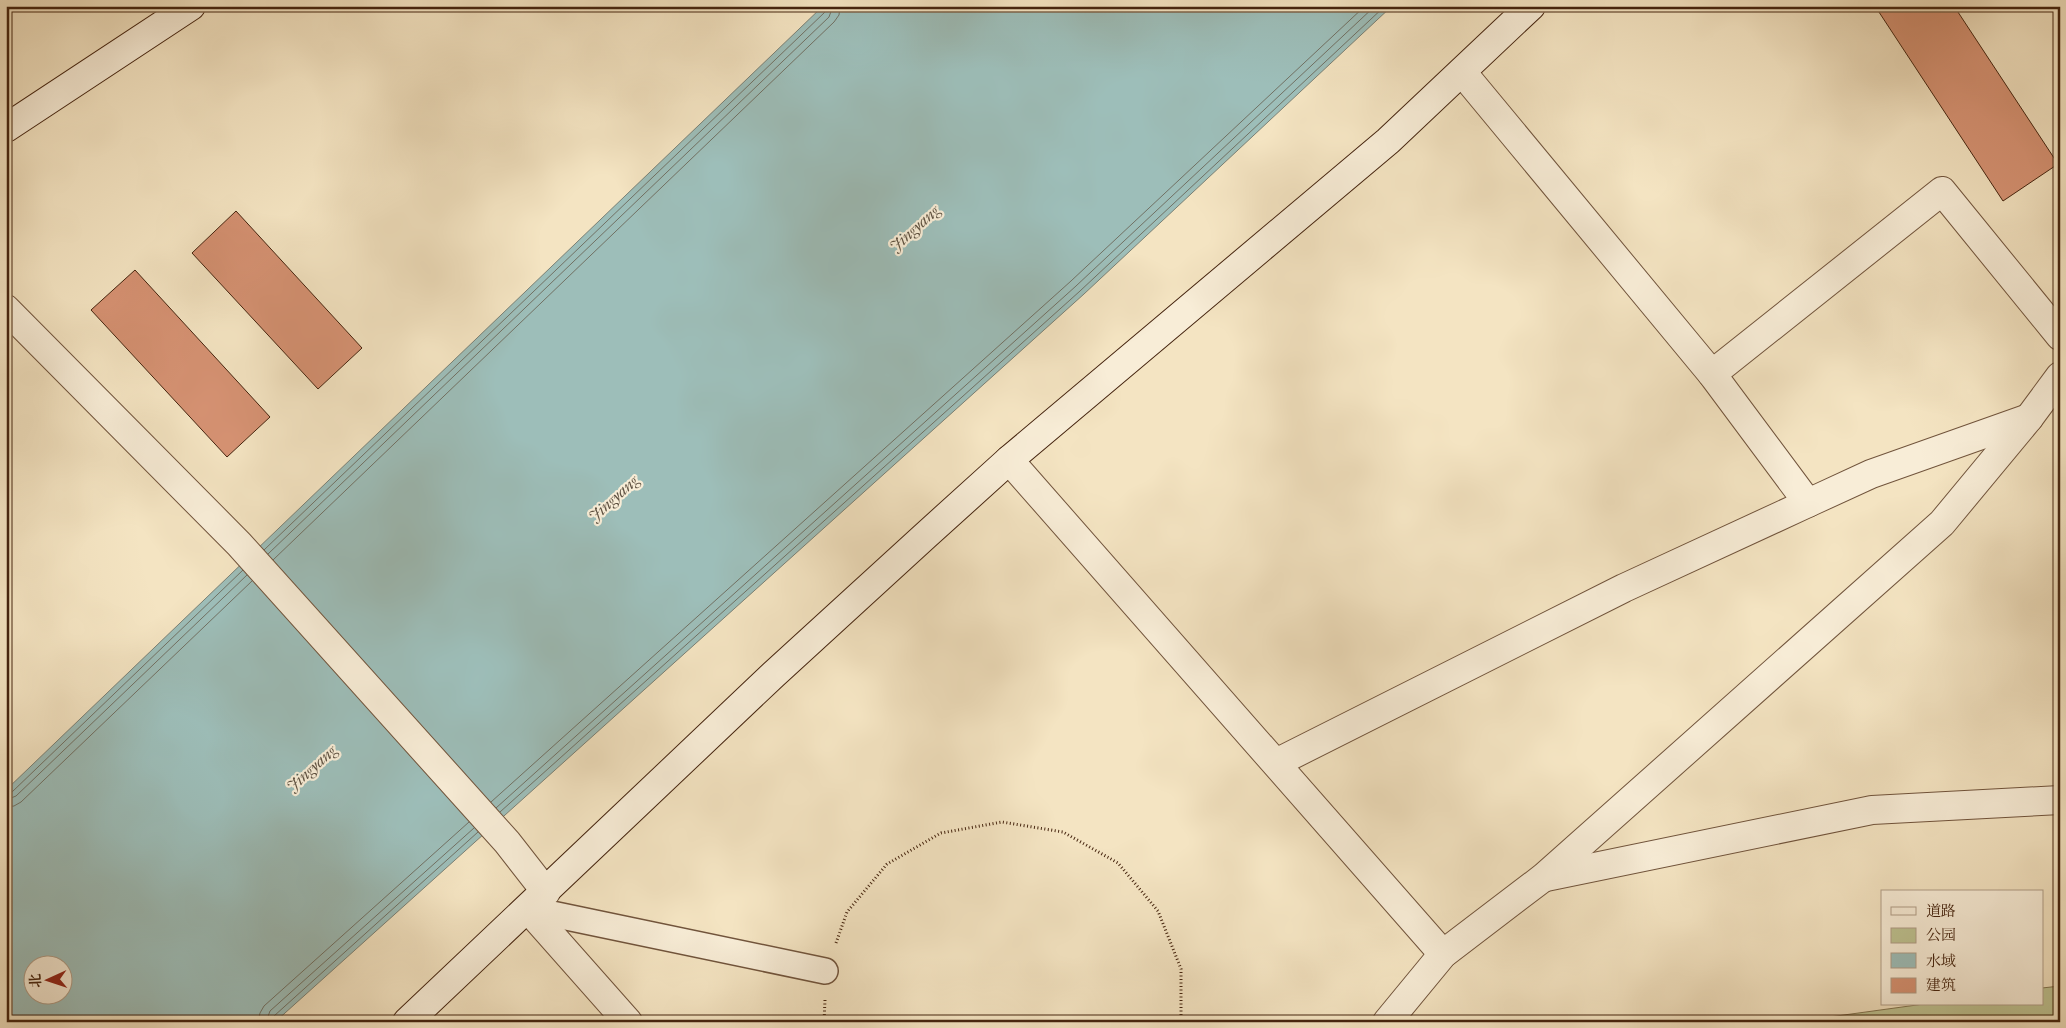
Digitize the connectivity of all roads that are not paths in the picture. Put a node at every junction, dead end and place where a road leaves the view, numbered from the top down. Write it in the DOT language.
graph roads {
  1 [pos="191,6"];
  2 [pos="1531,6"];
  3 [pos="1462,72"];
  4 [pos="6,128"];
  5 [pos="6,310"];
  6 [pos="2060,336"];
  7 [pos="1712,374"];
  8 [pos="2060,376"];
  9 [pos="2028,418"];
  10 [pos="1009,460"];
  11 [pos="1808,503"];
  12 [pos="1276,763"];
  13 [pos="2060,800"];
  14 [pos="1544,877"];
  15 [pos="537,900"];
  16 [pos="1443,954"];
  17 [pos="825,971"];
  18 [pos="407,1022"];
  19 [pos="628,1022"];
  20 [pos="1387,1022"];
  1 -- 4 [label="street"];
  2 -- 3 [label="street"];
  3 -- 7 [label="street"];
  3 -- 10 [label="street"];
  5 -- 15 [label="street"];
  6 -- 7 [label="street"];
  7 -- 11 [label="street"];
  8 -- 9 [label="street"];
  9 -- 11 [label="street"];
  9 -- 14 [label="street"];
  10 -- 12 [label="street"];
  10 -- 15 [label="street"];
  11 -- 12 [label="street"];
  12 -- 16 [label="street"];
  13 -- 14 [label="street"];
  14 -- 16 [label="street"];
  15 -- 17 [label="street"];
  15 -- 18 [label="street"];
  15 -- 19 [label="street"];
  16 -- 20 [label="street"];
}
